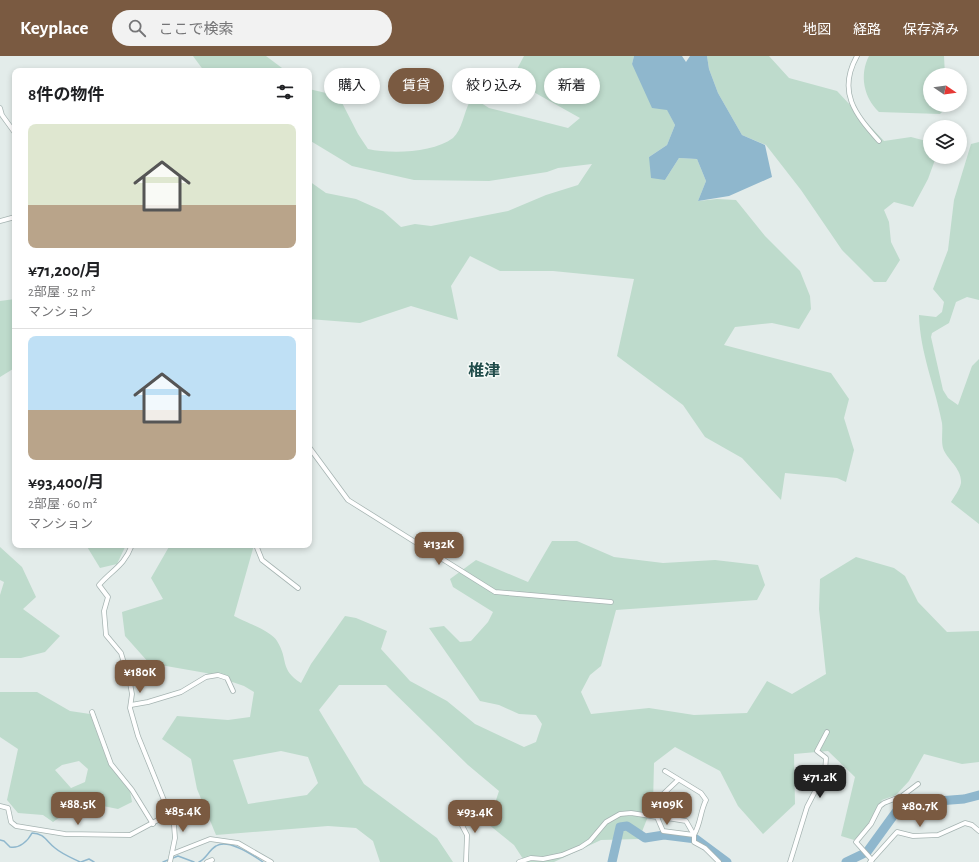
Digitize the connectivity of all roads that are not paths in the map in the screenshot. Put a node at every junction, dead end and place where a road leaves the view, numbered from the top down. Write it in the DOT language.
graph roads {
  1 [pos="857,56"];
  2 [pos="0,108"];
  3 [pos="12,129"];
  4 [pos="879,141"];
  5 [pos="12,218"];
  6 [pos="0,220"];
  7 [pos="312,451"];
  8 [pos="131,548"];
  9 [pos="257,548"];
  10 [pos="298,588"];
  11 [pos="611,602"];
  12 [pos="233,691"];
  13 [pos="131,705"];
  14 [pos="92,712"];
  15 [pos="827,732"];
  16 [pos="665,771"];
  17 [pos="678,780"];
  18 [pos="918,784"];
  19 [pos="0,806"];
  20 [pos="455,812"];
  21 [pos="169,814"];
  22 [pos="152,824"];
  23 [pos="979,831"];
  24 [pos="694,835"];
  25 [pos="172,854"];
  26 [pos="212,860"];
  27 [pos="717,861"];
  28 [pos="871,861"];
  29 [pos="170,862"];
  30 [pos="206,862"];
  31 [pos="271,862"];
  32 [pos="466,862"];
  33 [pos="519,862"];
  34 [pos="790,862"];
  1 -- 4 [label="street"];
  2 -- 3 [label="street"];
  5 -- 6 [label="street"];
  7 -- 11 [label="street"];
  8 -- 13 [label="street"];
  9 -- 10 [label="street"];
  12 -- 13 [label="street"];
  13 -- 21 [label="street"];
  14 -- 22 [label="street"];
  15 -- 34 [label="street"];
  16 -- 17 [label="street"];
  17 -- 24 [label="street"];
  17 -- 24 [label="street"];
  18 -- 28 [label="street"];
  19 -- 22 [label="street"];
  20 -- 32 [label="street"];
  21 -- 22 [label="street"];
  21 -- 25 [label="street"];
  23 -- 28 [label="street"];
  24 -- 27 [label="street"];
  24 -- 33 [label="street"];
  25 -- 29 [label="street"];
  25 -- 31 [label="street"];
  26 -- 30 [label="street"];
}
